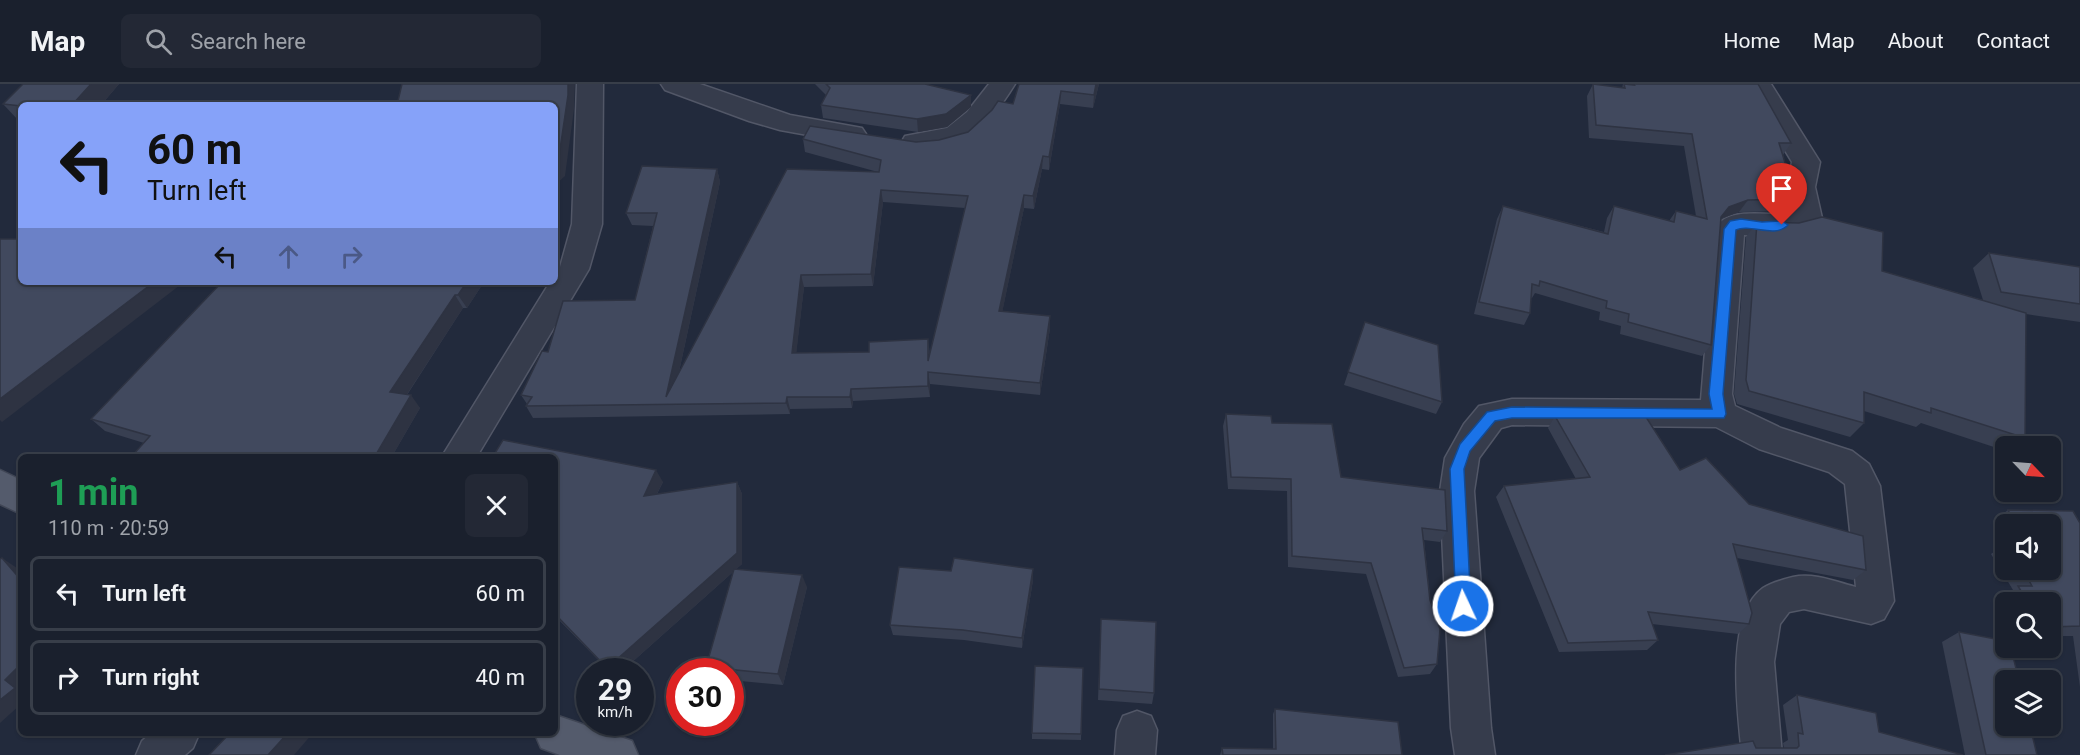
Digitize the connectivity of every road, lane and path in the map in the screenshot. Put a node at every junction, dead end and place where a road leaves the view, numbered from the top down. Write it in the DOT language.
graph roads {
  1 [pos="590,84"];
  2 [pos="674,84"];
  3 [pos="1002,84"];
  4 [pos="1758,84"];
  5 [pos="1720,414"];
  6 [pos="460,454"];
  7 [pos="0,485"];
  8 [pos="18,497"];
  9 [pos="558,735"];
  10 [pos="177,736"];
  11 [pos="156,755"];
  12 [pos="618,755"];
  13 [pos="1475,755"];
  14 [pos="1762,755"];
  1 -- 6 [label="street"];
  2 -- 3 [label="street"];
  4 -- 5 [label="street"];
  5 -- 13 [label="street"];
  5 -- 14 [label="street"];
  7 -- 8 [label="main road"];
  9 -- 12 [label="main road"];
  10 -- 11 [label="street"];
}
